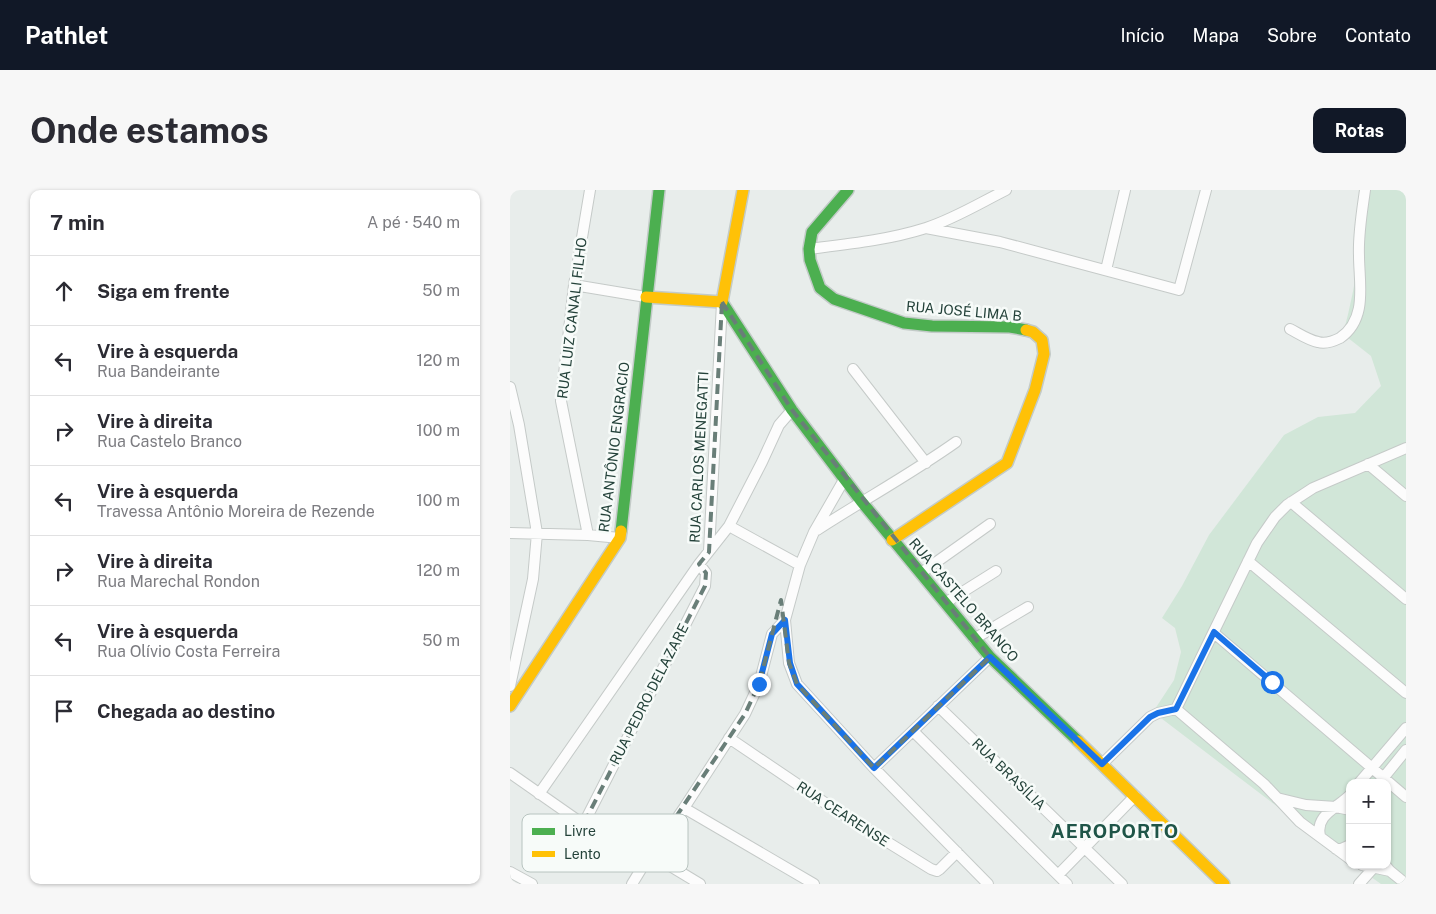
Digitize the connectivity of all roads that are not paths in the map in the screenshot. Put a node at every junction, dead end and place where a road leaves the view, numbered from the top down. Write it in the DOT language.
graph roads {
  1 [pos="590,190"];
  2 [pos="659,190"];
  3 [pos="743,190"];
  4 [pos="848,190"];
  5 [pos="1006,190"];
  6 [pos="1125,190"];
  7 [pos="1206,190"];
  8 [pos="1365,190"];
  9 [pos="926,228"];
  10 [pos="809,249"];
  11 [pos="1106,270"];
  12 [pos="574,286"];
  13 [pos="646,297"];
  14 [pos="722,302"];
  15 [pos="1290,329"];
  16 [pos="853,369"];
  17 [pos="510,387"];
  18 [pos="792,410"];
  19 [pos="956,442"];
  20 [pos="1406,448"];
  21 [pos="926,463"];
  22 [pos="1368,464"];
  23 [pos="845,478"];
  24 [pos="1406,496"];
  25 [pos="861,501"];
  26 [pos="1291,502"];
  27 [pos="990,524"];
  28 [pos="729,526"];
  29 [pos="814,532"];
  30 [pos="510,533"];
  31 [pos="537,533"];
  32 [pos="588,534"];
  33 [pos="620,538"];
  34 [pos="892,540"];
  35 [pos="709,552"];
  36 [pos="1248,561"];
  37 [pos="699,564"];
  38 [pos="800,565"];
  39 [pos="996,571"];
  40 [pos="921,574"];
  41 [pos="1406,599"];
  42 [pos="945,603"];
  43 [pos="1028,607"];
  44 [pos="785,620"];
  45 [pos="1214,632"];
  46 [pos="974,639"];
  47 [pos="990,657"];
  48 [pos="510,686"];
  49 [pos="1406,693"];
  50 [pos="510,706"];
  51 [pos="938,706"];
  52 [pos="1176,709"];
  53 [pos="1406,728"];
  54 [pos="913,731"];
  55 [pos="729,738"];
  56 [pos="1406,750"];
  57 [pos="1102,764"];
  58 [pos="874,768"];
  59 [pos="1372,768"];
  60 [pos="510,773"];
  61 [pos="1362,779"];
  62 [pos="1380,779"];
  63 [pos="1382,779"];
  64 [pos="1391,787"];
  65 [pos="539,794"];
  66 [pos="1135,796"];
  67 [pos="1406,797"];
  68 [pos="1278,798"];
  69 [pos="1346,798"];
  70 [pos="1336,807"];
  71 [pos="684,808"];
  72 [pos="1346,809"];
  73 [pos="567,814"];
  74 [pos="589,814"];
  75 [pos="680,814"];
  76 [pos="1320,836"];
  77 [pos="1085,847"];
  78 [pos="1346,847"];
  79 [pos="1336,849"];
  80 [pos="957,852"];
  81 [pos="1346,855"];
  82 [pos="1373,869"];
  83 [pos="1389,869"];
  84 [pos="510,872"];
  85 [pos="639,872"];
  86 [pos="680,872"];
  87 [pos="1058,875"];
  88 [pos="532,884"];
  89 [pos="632,884"];
  90 [pos="700,884"];
  91 [pos="814,884"];
  92 [pos="988,884"];
  93 [pos="1067,884"];
  94 [pos="1122,884"];
  95 [pos="1224,884"];
  96 [pos="1359,884"];
  97 [pos="1406,884"];
  1 -- 12 [label="street, RUA LUIZ CANALI FILHO"];
  2 -- 13 [label="street, RUA ANTÔNIO ENGRACIO"];
  3 -- 14 [label="street, RUA CARLOS MENEGATTI"];
  4 -- 10 [label="street"];
  5 -- 9 [label="street"];
  6 -- 11 [label="street"];
  7 -- 11 [label="street"];
  8 -- 15 [label="street"];
  9 -- 10 [label="street"];
  9 -- 11 [label="street"];
  10 -- 34 [label="street, RUA JOSÉ LIMA B"];
  12 -- 13 [label="street"];
  12 -- 32 [label="street, RUA LUIZ CANALI FILHO"];
  13 -- 14 [label="street"];
  13 -- 33 [label="street, RUA ANTÔNIO ENGRACIO"];
  14 -- 18 [label="street, RUA CASTELO BRANCO"];
  14 -- 35 [label="street, RUA CARLOS MENEGATTI"];
  16 -- 21 [label="street"];
  17 -- 31 [label="street"];
  18 -- 23 [label="street, RUA CASTELO BRANCO"];
  18 -- 28 [label="street"];
  19 -- 21 [label="street"];
  20 -- 22 [label="street"];
  21 -- 25 [label="street"];
  22 -- 24 [label="street"];
  22 -- 26 [label="street"];
  23 -- 25 [label="street, RUA CASTELO BRANCO"];
  23 -- 29 [label="street"];
  25 -- 29 [label="street"];
  25 -- 34 [label="street, RUA CASTELO BRANCO"];
  26 -- 36 [label="street"];
  26 -- 41 [label="street"];
  27 -- 40 [label="street"];
  28 -- 35 [label="street"];
  28 -- 38 [label="street"];
  29 -- 38 [label="street"];
  30 -- 31 [label="street"];
  31 -- 32 [label="street"];
  31 -- 48 [label="street"];
  32 -- 33 [label="street"];
  33 -- 50 [label="street, RUA ANTÔNIO ENGRACIO"];
  34 -- 40 [label="street, RUA CASTELO BRANCO"];
  35 -- 37 [label="street, RUA CARLOS MENEGATTI"];
  36 -- 45 [label="street"];
  36 -- 49 [label="street"];
  37 -- 65 [label="street, RUA CARLOS MENEGATTI"];
  37 -- 74 [label="street, RUA PEDRO DELAZARE"];
  38 -- 44 [label="street"];
  39 -- 42 [label="street"];
  40 -- 42 [label="street, RUA CASTELO BRANCO"];
  42 -- 46 [label="street, RUA CASTELO BRANCO"];
  43 -- 46 [label="street"];
  44 -- 55 [label="street"];
  44 -- 58 [label="street"];
  45 -- 52 [label="street"];
  45 -- 59 [label="street"];
  46 -- 47 [label="street, RUA CASTELO BRANCO"];
  47 -- 51 [label="street"];
  47 -- 57 [label="street, RUA CASTELO BRANCO"];
  51 -- 54 [label="street"];
  51 -- 77 [label="street, RUA BRASÍLIA"];
  52 -- 57 [label="street"];
  52 -- 68 [label="street"];
  53 -- 59 [label="street"];
  54 -- 58 [label="street"];
  54 -- 87 [label="street"];
  55 -- 71 [label="street"];
  55 -- 80 [label="street, RUA CEARENSE"];
  56 -- 63 [label="street"];
  57 -- 66 [label="street, RUA CASTELO BRANCO"];
  58 -- 80 [label="street"];
  59 -- 61 [label="street"];
  59 -- 62 [label="street"];
  60 -- 65 [label="street"];
  64 -- 67 [label="street"];
  65 -- 73 [label="street"];
  66 -- 77 [label="street"];
  66 -- 95 [label="street, RUA CASTELO BRANCO"];
  68 -- 70 [label="street"];
  68 -- 76 [label="street"];
  69 -- 70 [label="street"];
  70 -- 72 [label="street"];
  70 -- 76 [label="street"];
  71 -- 75 [label="street"];
  71 -- 91 [label="street"];
  76 -- 79 [label="street"];
  77 -- 87 [label="street"];
  77 -- 94 [label="street, RUA BRASÍLIA"];
  78 -- 79 [label="street"];
  79 -- 81 [label="street"];
  80 -- 92 [label="street"];
  82 -- 96 [label="street"];
  83 -- 97 [label="street"];
  84 -- 88 [label="street"];
  85 -- 89 [label="street"];
  86 -- 90 [label="street"];
  87 -- 93 [label="street"];
}
